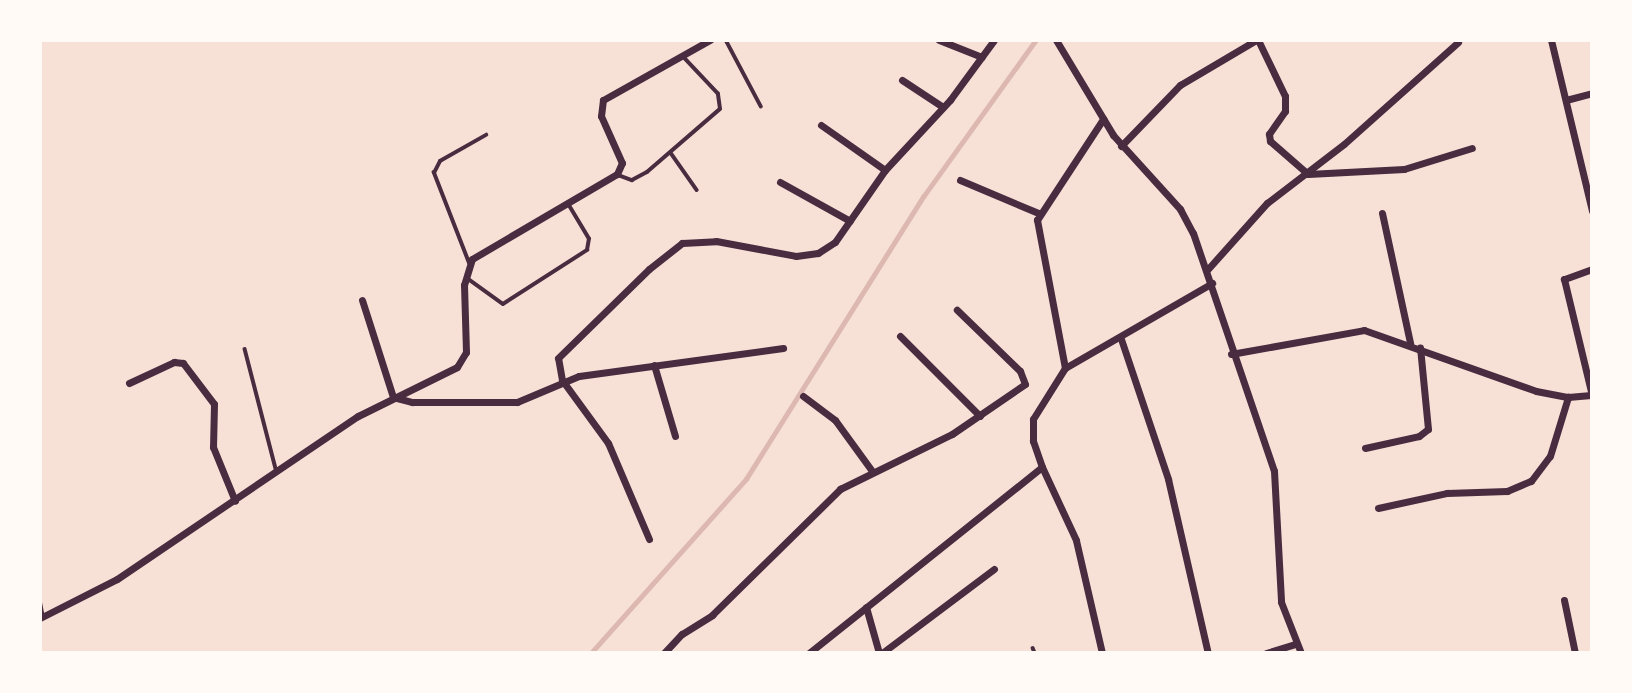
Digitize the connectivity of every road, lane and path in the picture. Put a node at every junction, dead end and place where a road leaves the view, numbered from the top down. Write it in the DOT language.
graph roads {
  1 [pos="710,40"];
  2 [pos="726,40"];
  3 [pos="939,40"];
  4 [pos="994,40"];
  5 [pos="1069,40"];
  6 [pos="1257,40"];
  7 [pos="1551,40"];
  8 [pos="1458,42"];
  9 [pos="1059,43"];
  10 [pos="682,55"];
  11 [pos="982,57"];
  12 [pos="902,80"];
  13 [pos="1592,93"];
  14 [pos="1566,100"];
  15 [pos="761,106"];
  16 [pos="943,107"];
  17 [pos="1103,119"];
  18 [pos="821,125"];
  19 [pos="486,135"];
  20 [pos="1121,146"];
  21 [pos="1472,148"];
  22 [pos="671,153"];
  23 [pos="884,170"];
  24 [pos="617,174"];
  25 [pos="1308,174"];
  26 [pos="960,180"];
  27 [pos="780,182"];
  28 [pos="697,190"];
  29 [pos="567,202"];
  30 [pos="1592,211"];
  31 [pos="1038,213"];
  32 [pos="1382,213"];
  33 [pos="850,221"];
  34 [pos="470,263"];
  35 [pos="1592,269"];
  36 [pos="1208,270"];
  37 [pos="466,277"];
  38 [pos="1212,283"];
  39 [pos="362,300"];
  40 [pos="957,310"];
  41 [pos="900,335"];
  42 [pos="1121,339"];
  43 [pos="1410,344"];
  44 [pos="1420,347"];
  45 [pos="783,348"];
  46 [pos="244,349"];
  47 [pos="1231,354"];
  48 [pos="654,365"];
  49 [pos="1065,368"];
  50 [pos="562,380"];
  51 [pos="129,383"];
  52 [pos="803,396"];
  53 [pos="1592,396"];
  54 [pos="393,397"];
  55 [pos="1568,397"];
  56 [pos="979,416"];
  57 [pos="675,436"];
  58 [pos="1365,448"];
  59 [pos="1041,467"];
  60 [pos="277,470"];
  61 [pos="872,471"];
  62 [pos="235,501"];
  63 [pos="1378,508"];
  64 [pos="649,538"];
  65 [pos="994,569"];
  66 [pos="40,600"];
  67 [pos="1564,600"];
  68 [pos="866,607"];
  69 [pos="42,617"];
  70 [pos="1296,644"];
  71 [pos="664,653"];
  72 [pos="809,653"];
  73 [pos="880,653"];
  74 [pos="1102,653"];
  75 [pos="1208,653"];
  76 [pos="1266,653"];
  77 [pos="1301,653"];
  78 [pos="1575,653"];
  1 -- 10 [label="street"];
  2 -- 15 [label="lane"];
  3 -- 11 [label="street"];
  4 -- 11 [label="street"];
  5 -- 9 [label="street"];
  6 -- 20 [label="street"];
  6 -- 25 [label="street"];
  7 -- 14 [label="street"];
  8 -- 25 [label="street"];
  9 -- 17 [label="street"];
  10 -- 22 [label="lane"];
  10 -- 24 [label="street"];
  11 -- 16 [label="street"];
  12 -- 16 [label="street"];
  13 -- 14 [label="street"];
  14 -- 30 [label="street"];
  16 -- 23 [label="street"];
  17 -- 20 [label="street"];
  17 -- 31 [label="street"];
  18 -- 23 [label="street"];
  19 -- 34 [label="lane"];
  20 -- 36 [label="street"];
  21 -- 25 [label="street"];
  22 -- 24 [label="lane"];
  22 -- 28 [label="lane"];
  23 -- 33 [label="street"];
  24 -- 29 [label="street"];
  25 -- 36 [label="street"];
  26 -- 31 [label="street"];
  27 -- 33 [label="street"];
  29 -- 34 [label="street"];
  29 -- 37 [label="lane"];
  31 -- 49 [label="street"];
  32 -- 43 [label="street"];
  33 -- 50 [label="street"];
  34 -- 37 [label="street"];
  35 -- 53 [label="street"];
  36 -- 38 [label="street"];
  37 -- 54 [label="street"];
  38 -- 42 [label="street"];
  38 -- 47 [label="street"];
  39 -- 54 [label="street"];
  40 -- 56 [label="street"];
  41 -- 56 [label="street"];
  42 -- 49 [label="street"];
  42 -- 75 [label="street"];
  43 -- 44 [label="street"];
  43 -- 47 [label="street"];
  44 -- 55 [label="street"];
  44 -- 58 [label="street"];
  45 -- 48 [label="street"];
  46 -- 60 [label="lane"];
  47 -- 70 [label="street"];
  48 -- 50 [label="street"];
  48 -- 57 [label="street"];
  49 -- 59 [label="street"];
  50 -- 54 [label="street"];
  50 -- 64 [label="street"];
  51 -- 62 [label="street"];
  52 -- 61 [label="street"];
  53 -- 55 [label="street"];
  54 -- 60 [label="street"];
  55 -- 63 [label="street"];
  56 -- 61 [label="street"];
  59 -- 68 [label="street"];
  59 -- 74 [label="street"];
  60 -- 62 [label="street"];
  61 -- 71 [label="street"];
  62 -- 69 [label="street"];
  65 -- 73 [label="street"];
  66 -- 69 [label="lane"];
  67 -- 78 [label="street"];
  68 -- 72 [label="street"];
  68 -- 73 [label="street"];
  70 -- 76 [label="street"];
  70 -- 77 [label="street"];
}
